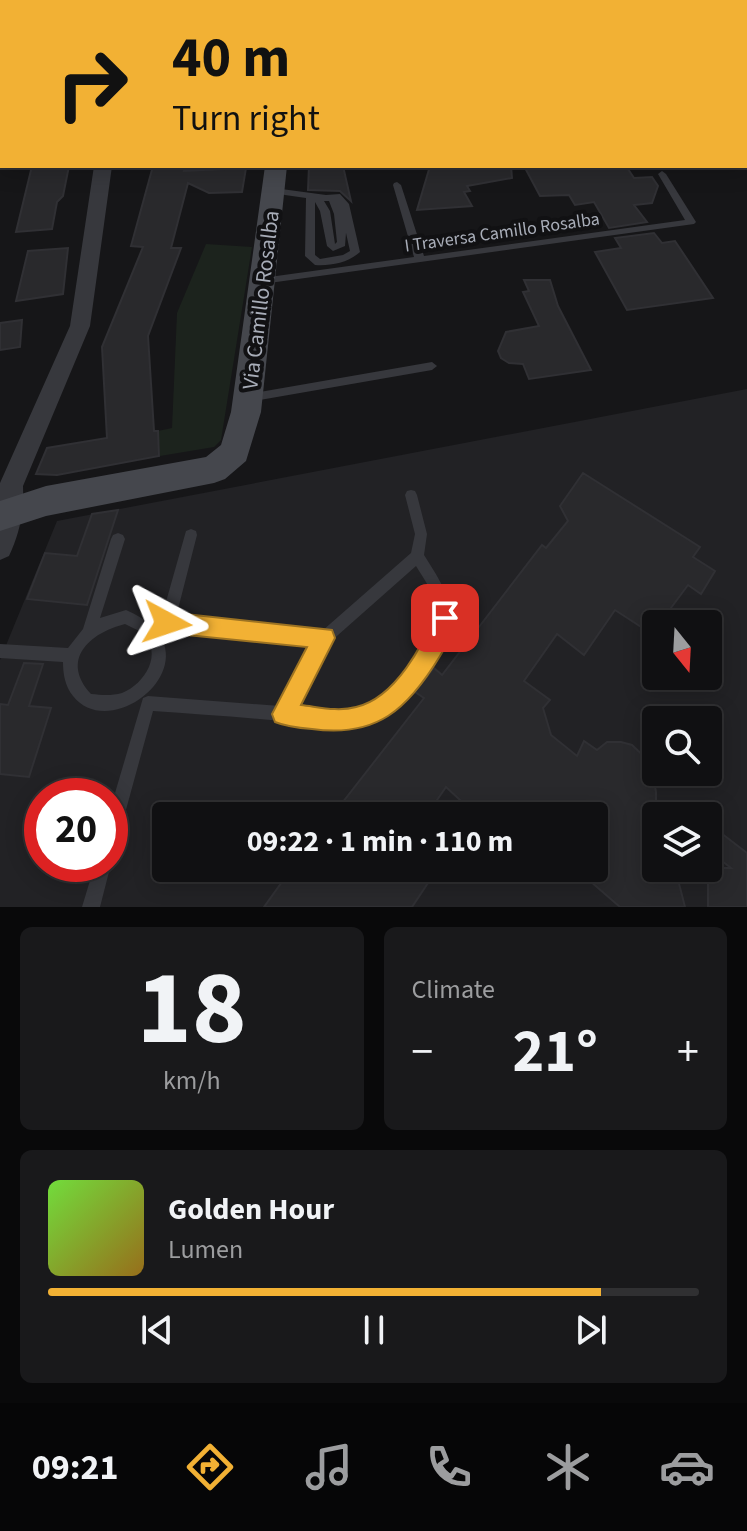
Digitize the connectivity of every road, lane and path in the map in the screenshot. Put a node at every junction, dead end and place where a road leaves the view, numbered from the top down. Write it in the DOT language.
graph roads {
  1 [pos="103,168"];
  2 [pos="662,174"];
  3 [pos="275,179"];
  4 [pos="397,185"];
  5 [pos="319,197"];
  6 [pos="420,259"];
  7 [pos="262,281"];
  8 [pos="432,366"];
  9 [pos="248,398"];
  10 [pos="411,495"];
  11 [pos="6,514"];
  12 [pos="191,535"];
  13 [pos="118,539"];
  14 [pos="0,548"];
  15 [pos="417,556"];
  16 [pos="167,623"];
  17 [pos="89,632"];
  18 [pos="155,633"];
  19 [pos="324,638"];
  20 [pos="0,651"];
  21 [pos="72,655"];
  22 [pos="128,700"];
  23 [pos="148,703"];
  24 [pos="284,714"];
  25 [pos="127,778"];
  26 [pos="98,882"];
  27 [pos="91,907"];
  1 -- 11 [label="street"];
  2 -- 6 [label="lane, I Traversa Camillo Rosalba"];
  3 -- 5 [label="lane"];
  3 -- 7 [label="street, Via Camillo Rosalba"];
  4 -- 6 [label="lane"];
  5 -- 5 [label="lane"];
  6 -- 7 [label="lane, I Traversa Camillo Rosalba"];
  7 -- 9 [label="street, Via Camillo Rosalba"];
  8 -- 9 [label="lane"];
  9 -- 11 [label="street, Via Camillo Rosalba"];
  10 -- 15 [label="lane"];
  11 -- 14 [label="street"];
  12 -- 16 [label="lane"];
  13 -- 17 [label="lane"];
  15 -- 19 [label="lane"];
  15 -- 24 [label="lane"];
  16 -- 18 [label="lane"];
  16 -- 19 [label="lane"];
  17 -- 18 [label="lane"];
  17 -- 21 [label="lane"];
  18 -- 22 [label="lane"];
  19 -- 24 [label="lane"];
  20 -- 21 [label="lane"];
  21 -- 22 [label="lane"];
  22 -- 23 [label="lane"];
  23 -- 24 [label="lane"];
  23 -- 25 [label="lane"];
  26 -- 27 [label="lane"];
}
